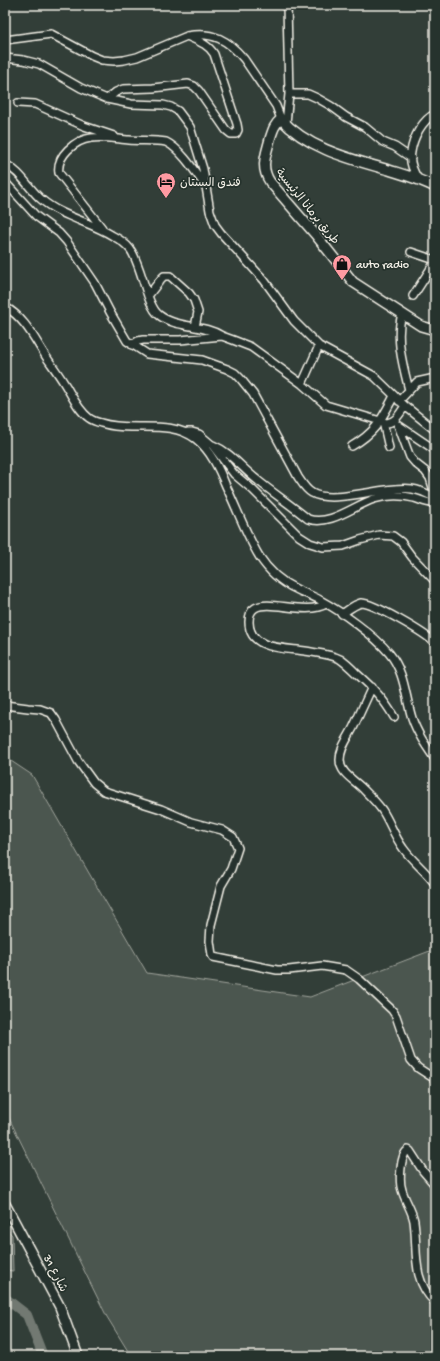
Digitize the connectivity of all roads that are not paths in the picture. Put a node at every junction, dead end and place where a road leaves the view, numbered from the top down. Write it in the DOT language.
graph roads {
  1 [pos="287,5"];
  2 [pos="188,36"];
  3 [pos="5,40"];
  4 [pos="5,58"];
  5 [pos="289,94"];
  6 [pos="107,99"];
  7 [pos="18,103"];
  8 [pos="435,114"];
  9 [pos="284,120"];
  10 [pos="127,140"];
  11 [pos="411,158"];
  12 [pos="5,164"];
  13 [pos="418,179"];
  14 [pos="5,182"];
  15 [pos="435,187"];
  16 [pos="207,188"];
  17 [pos="103,229"];
  18 [pos="411,252"];
  19 [pos="435,261"];
  20 [pos="148,296"];
  21 [pos="413,296"];
  22 [pos="5,307"];
  23 [pos="402,314"];
  24 [pos="195,327"];
  25 [pos="435,330"];
  26 [pos="222,336"];
  27 [pos="132,345"];
  28 [pos="319,346"];
  29 [pos="435,378"];
  30 [pos="302,384"];
  31 [pos="409,390"];
  32 [pos="399,401"];
  33 [pos="382,422"];
  34 [pos="395,423"];
  35 [pos="435,430"];
  36 [pos="186,433"];
  37 [pos="212,444"];
  38 [pos="352,446"];
  39 [pos="388,448"];
  40 [pos="435,450"];
  41 [pos="222,458"];
  42 [pos="215,462"];
  43 [pos="435,494"];
  44 [pos="435,498"];
  45 [pos="435,503"];
  46 [pos="435,581"];
  47 [pos="326,604"];
  48 [pos="342,614"];
  49 [pos="435,643"];
  50 [pos="372,687"];
  51 [pos="5,705"];
  52 [pos="394,717"];
  53 [pos="435,759"];
  54 [pos="435,884"];
  55 [pos="435,1078"];
  56 [pos="435,1185"];
  57 [pos="5,1204"];
  58 [pos="435,1302"];
  59 [pos="78,1356"];
  1 -- 5 [label="street"];
  2 -- 3 [label="street"];
  2 -- 6 [label="street"];
  2 -- 9 [label="street"];
  4 -- 6 [label="street"];
  5 -- 9 [label="street"];
  5 -- 11 [label="street"];
  6 -- 16 [label="street"];
  7 -- 10 [label="street"];
  8 -- 11 [label="street"];
  9 -- 13 [label="main road"];
  9 -- 23 [label="main road, طريق برمانا الرئيسية"];
  10 -- 16 [label="street"];
  10 -- 17 [label="street"];
  11 -- 13 [label="street"];
  12 -- 17 [label="street"];
  13 -- 15 [label="main road"];
  14 -- 27 [label="street"];
  16 -- 28 [label="street"];
  17 -- 20 [label="street"];
  18 -- 19 [label="street"];
  19 -- 21 [label="street"];
  20 -- 24 [label="street"];
  20 -- 24 [label="street"];
  22 -- 36 [label="street"];
  23 -- 25 [label="main road, طريق برمانا الرئيسية"];
  23 -- 31 [label="street"];
  24 -- 26 [label="street"];
  26 -- 27 [label="street"];
  26 -- 30 [label="street"];
  27 -- 44 [label="street"];
  28 -- 30 [label="street"];
  28 -- 32 [label="street"];
  29 -- 31 [label="street"];
  30 -- 33 [label="street"];
  31 -- 32 [label="street"];
  32 -- 33 [label="street"];
  32 -- 34 [label="street"];
  32 -- 35 [label="street"];
  33 -- 34 [label="street"];
  33 -- 38 [label="street"];
  33 -- 39 [label="street"];
  34 -- 40 [label="street"];
  34 -- 43 [label="street"];
  36 -- 37 [label="street"];
  36 -- 42 [label="street"];
  37 -- 41 [label="street"];
  37 -- 45 [label="street"];
  41 -- 42 [label="street"];
  41 -- 46 [label="street"];
  42 -- 47 [label="street"];
  47 -- 48 [label="street"];
  47 -- 50 [label="street"];
  48 -- 49 [label="street"];
  48 -- 53 [label="street"];
  50 -- 52 [label="street"];
  50 -- 54 [label="street"];
  51 -- 55 [label="street"];
  56 -- 58 [label="street"];
  57 -- 59 [label="main road, شارع 31"];
}
